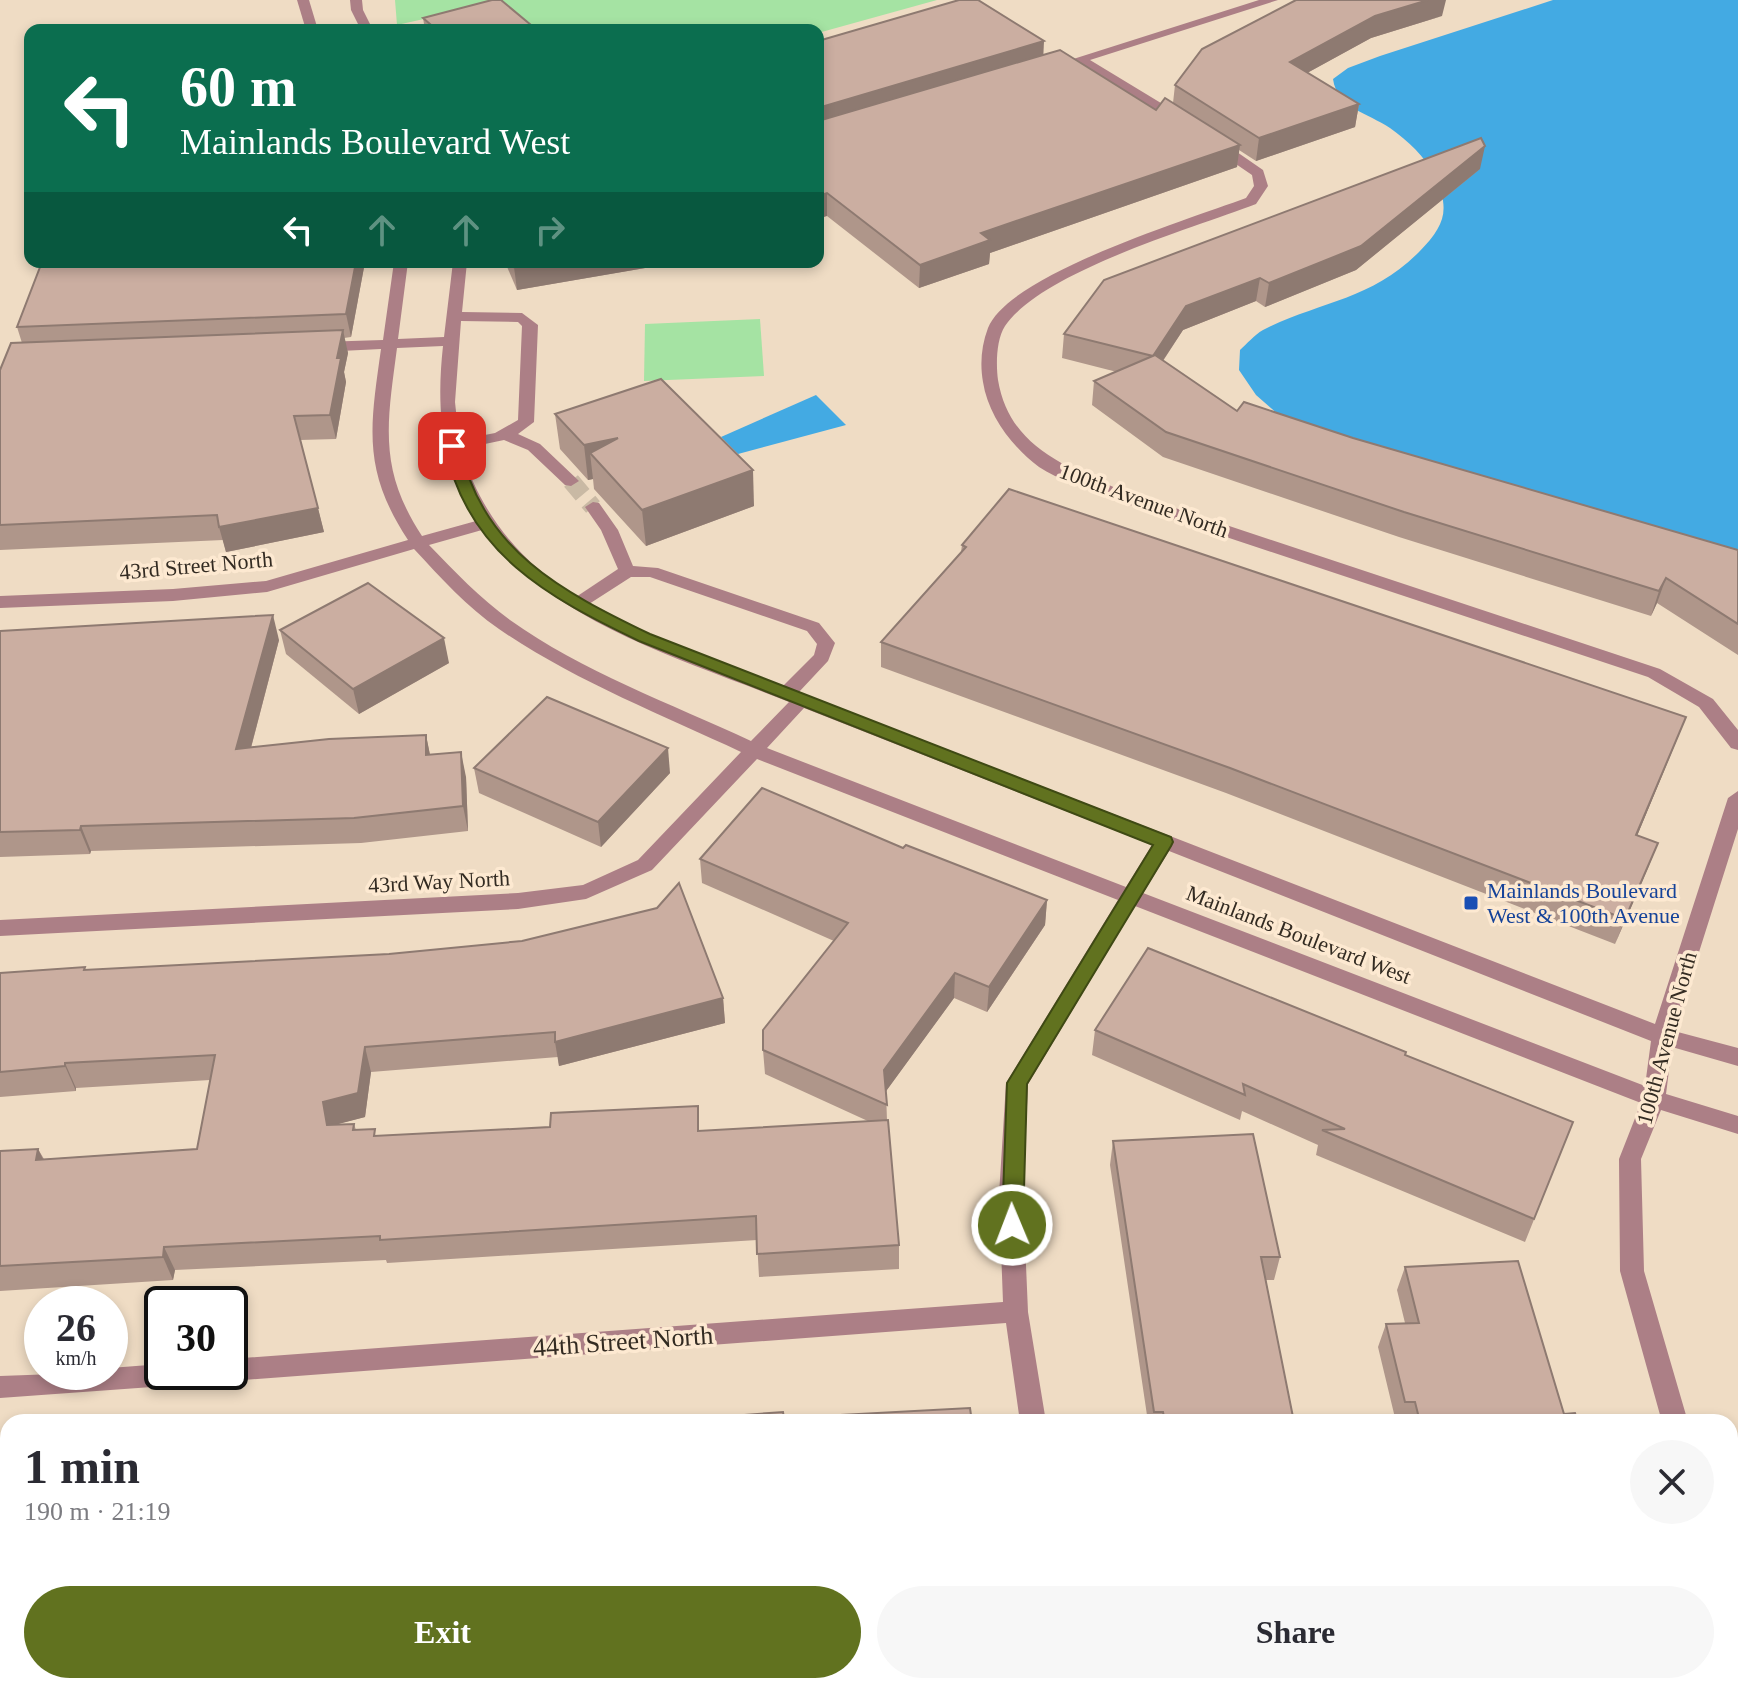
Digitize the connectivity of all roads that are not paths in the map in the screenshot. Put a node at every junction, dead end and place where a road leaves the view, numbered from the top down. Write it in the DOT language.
graph roads {
  1 [pos="303,0"];
  2 [pos="356,0"];
  3 [pos="1272,0"];
  4 [pos="310,24"];
  5 [pos="364,24"];
  6 [pos="400,268"];
  7 [pos="459,268"];
  8 [pos="455,316"];
  9 [pos="452,341"];
  10 [pos="389,344"];
  11 [pos="311,347"];
  12 [pos="506,435"];
  13 [pos="452,446"];
  14 [pos="571,481"];
  15 [pos="593,507"];
  16 [pos="484,524"];
  17 [pos="418,543"];
  18 [pos="627,571"];
  19 [pos="0,602"];
  20 [pos="576,605"];
  21 [pos="794,696"];
  22 [pos="1738,743"];
  23 [pos="753,750"];
  24 [pos="1738,798"];
  25 [pos="1164,842"];
  26 [pos="1132,895"];
  27 [pos="0,928"];
  28 [pos="1662,1036"];
  29 [pos="1738,1057"];
  30 [pos="1654,1099"];
  31 [pos="1738,1125"];
  32 [pos="1016,1312"];
  33 [pos="248,1369"];
  34 [pos="144,1377"];
  35 [pos="0,1387"];
  36 [pos="1032,1414"];
  37 [pos="1672,1414"];
  1 -- 4 [label="street"];
  2 -- 5 [label="street"];
  3 -- 22 [label="street, 100th Avenue North"];
  6 -- 10 [label="street, Mainlands Boulevard West"];
  7 -- 8 [label="street, Mainlands Boulevard West"];
  8 -- 9 [label="street, Mainlands Boulevard West"];
  8 -- 12 [label="street"];
  9 -- 10 [label="street"];
  9 -- 13 [label="street, Mainlands Boulevard West"];
  10 -- 11 [label="street"];
  10 -- 17 [label="street, Mainlands Boulevard West"];
  12 -- 13 [label="street"];
  12 -- 14 [label="street"];
  13 -- 16 [label="street, Mainlands Boulevard West"];
  15 -- 18 [label="street"];
  16 -- 17 [label="street, 43rd Street North"];
  16 -- 20 [label="street, Mainlands Boulevard West"];
  17 -- 19 [label="street, 43rd Street North"];
  17 -- 23 [label="street, Mainlands Boulevard West"];
  18 -- 20 [label="street"];
  18 -- 21 [label="street, 43rd Way North"];
  20 -- 21 [label="street, Mainlands Boulevard West"];
  21 -- 23 [label="street, 43rd Way North"];
  21 -- 25 [label="street, Mainlands Boulevard West"];
  23 -- 26 [label="street, Mainlands Boulevard West"];
  23 -- 27 [label="street, 43rd Way North"];
  24 -- 28 [label="street, 100th Avenue North"];
  25 -- 26 [label="street"];
  25 -- 28 [label="street, Mainlands Boulevard West"];
  26 -- 30 [label="street, Mainlands Boulevard West"];
  26 -- 32 [label="street"];
  28 -- 29 [label="street, Mainlands Boulevard West"];
  28 -- 30 [label="street, 100th Avenue North"];
  30 -- 31 [label="street, Mainlands Boulevard West"];
  30 -- 37 [label="street, 100th Avenue North"];
  32 -- 33 [label="street, 44th Street North"];
  32 -- 36 [label="street"];
  34 -- 35 [label="street"];
}
